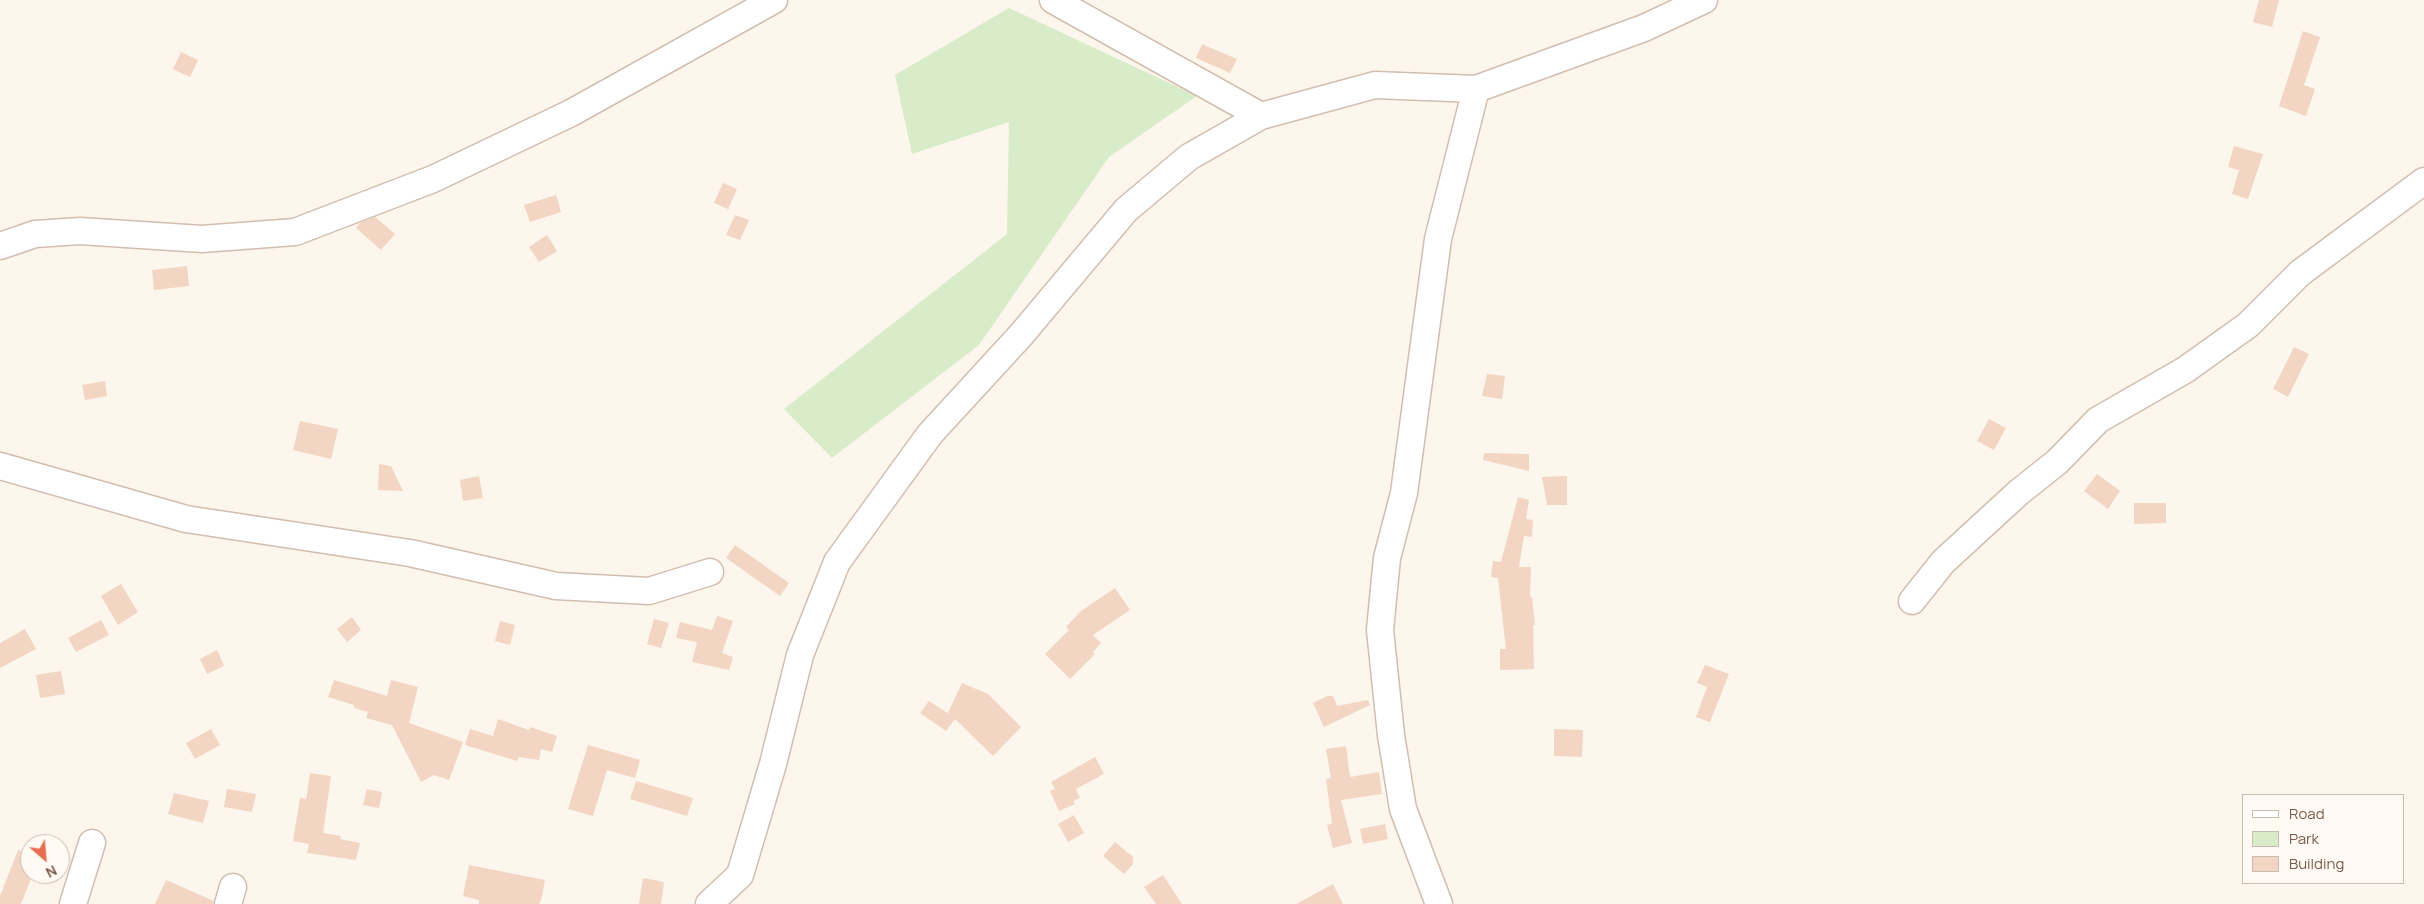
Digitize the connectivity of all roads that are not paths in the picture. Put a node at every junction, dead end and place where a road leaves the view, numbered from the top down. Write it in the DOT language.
graph roads {
  1 [pos="774,0"];
  2 [pos="1053,0"];
  3 [pos="1704,0"];
  4 [pos="1476,89"];
  5 [pos="1261,116"];
  6 [pos="2424,181"];
  7 [pos="0,246"];
  8 [pos="0,466"];
  9 [pos="710,572"];
  10 [pos="1912,600"];
  11 [pos="92,843"];
  12 [pos="72,904"];
  13 [pos="709,904"];
  14 [pos="1439,904"];
  1 -- 7 [label="street"];
  2 -- 5 [label="street"];
  3 -- 4 [label="street"];
  4 -- 5 [label="street"];
  4 -- 14 [label="street"];
  5 -- 13 [label="street"];
  6 -- 10 [label="street"];
  8 -- 9 [label="street"];
  11 -- 12 [label="street"];
}
